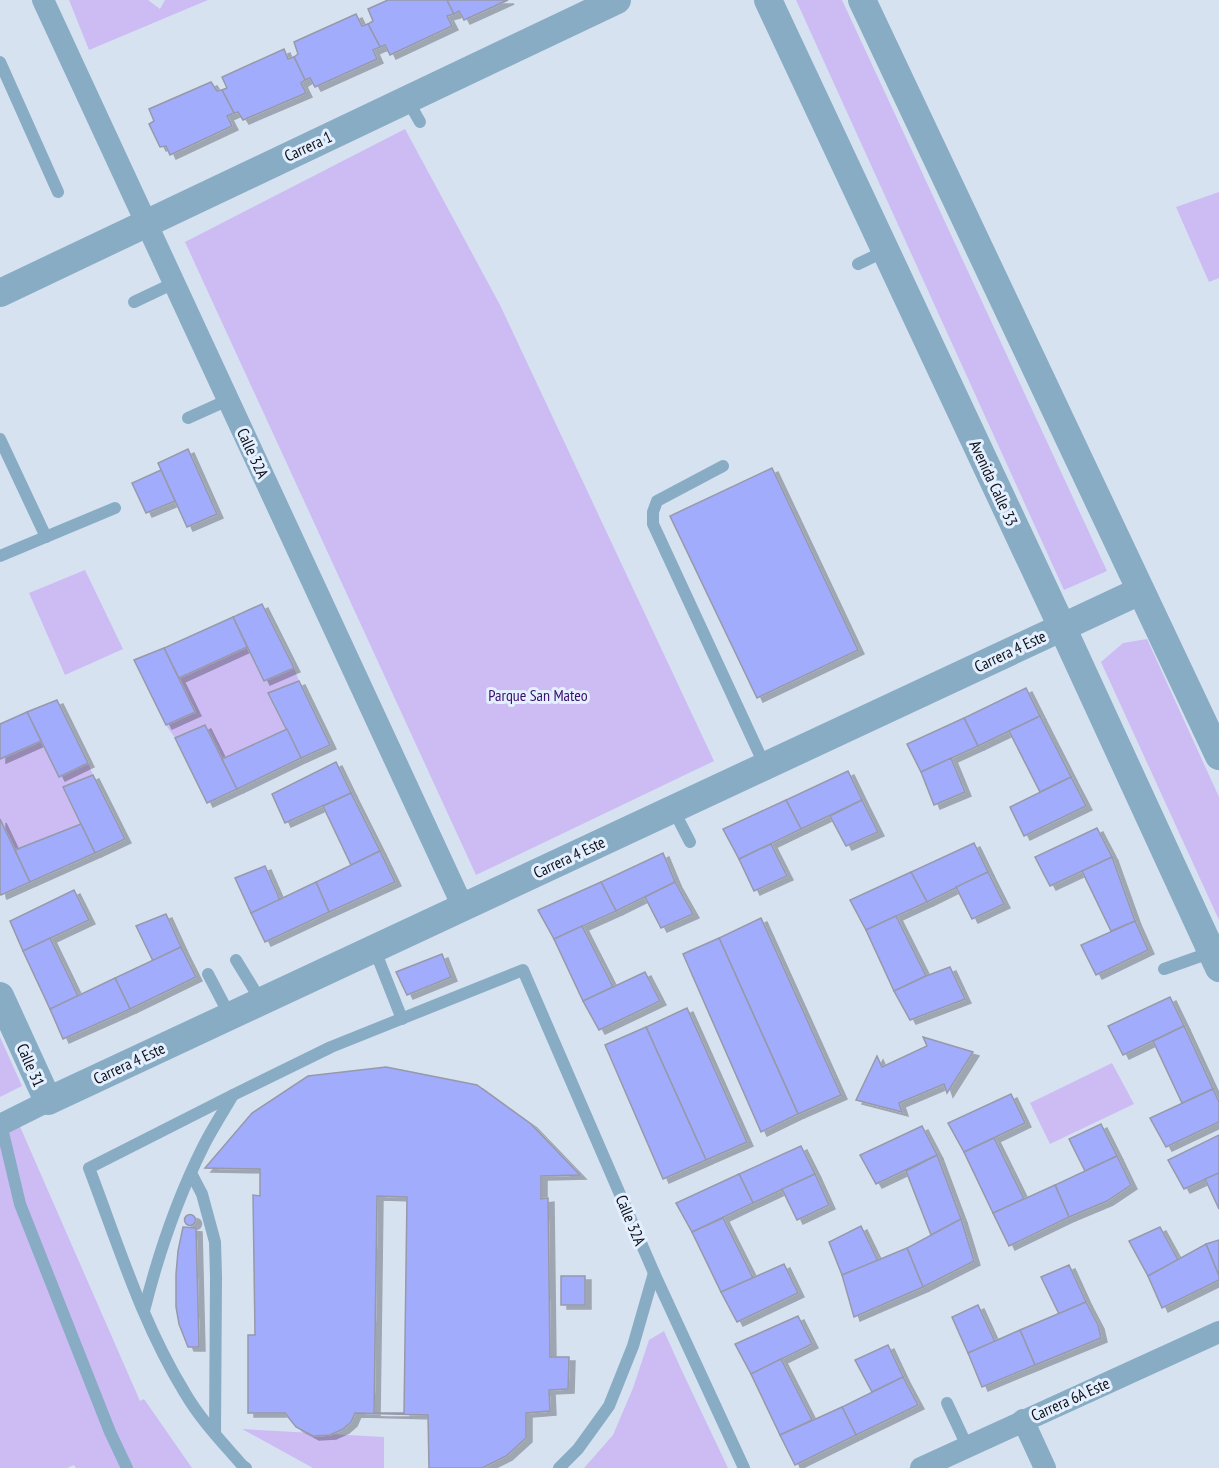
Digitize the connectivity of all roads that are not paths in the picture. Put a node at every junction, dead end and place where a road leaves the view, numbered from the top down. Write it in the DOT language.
graph roads {
  1 [pos="43,0"];
  2 [pos="616,0"];
  3 [pos="768,0"];
  4 [pos="862,0"];
  5 [pos="0,62"];
  6 [pos="58,192"];
  7 [pos="146,223"];
  8 [pos="885,251"];
  9 [pos="858,264"];
  10 [pos="174,283"];
  11 [pos="0,293"];
  12 [pos="134,302"];
  13 [pos="228,400"];
  14 [pos="188,417"];
  15 [pos="0,439"];
  16 [pos="723,466"];
  17 [pos="115,508"];
  18 [pos="46,537"];
  19 [pos="0,556"];
  20 [pos="1140,591"];
  21 [pos="1062,627"];
  22 [pos="1219,756"];
  23 [pos="765,766"];
  24 [pos="673,808"];
  25 [pos="690,842"];
  26 [pos="463,907"];
  27 [pos="374,948"];
  28 [pos="236,960"];
  29 [pos="1215,960"];
  30 [pos="1164,969"];
  31 [pos="208,974"];
  32 [pos="0,996"];
  33 [pos="261,1002"];
  34 [pos="230,1016"];
  35 [pos="402,1019"];
  36 [pos="233,1095"];
  37 [pos="48,1101"];
  38 [pos="1,1124"];
  39 [pos="191,1173"];
  40 [pos="654,1273"];
  41 [pos="144,1311"];
  42 [pos="1219,1332"];
  43 [pos="947,1403"];
  44 [pos="1023,1420"];
  45 [pos="215,1434"];
  46 [pos="967,1446"];
  47 [pos="128,1468"];
  48 [pos="246,1468"];
  49 [pos="559,1468"];
  50 [pos="744,1468"];
  51 [pos="921,1468"];
  52 [pos="1045,1468"];
  1 -- 7 [label="street, Calle 32A"];
  2 -- 7 [label="street, Carrera 1"];
  3 -- 8 [label="street, Avenida Calle 33"];
  4 -- 20 [label="street"];
  5 -- 6 [label="lane"];
  7 -- 10 [label="street, Calle 32A"];
  7 -- 11 [label="street, Carrera 1"];
  8 -- 9 [label="lane"];
  8 -- 21 [label="street, Avenida Calle 33"];
  10 -- 12 [label="lane"];
  10 -- 13 [label="street, Calle 32A"];
  13 -- 14 [label="lane"];
  13 -- 26 [label="street, Calle 32A"];
  15 -- 18 [label="lane"];
  16 -- 23 [label="lane"];
  17 -- 18 [label="lane"];
  18 -- 19 [label="lane"];
  20 -- 21 [label="street, Carrera 4 Este"];
  20 -- 22 [label="street"];
  21 -- 23 [label="street, Carrera 4 Este"];
  21 -- 29 [label="street, Avenida Calle 33"];
  23 -- 24 [label="street, Carrera 4 Este"];
  24 -- 25 [label="lane"];
  24 -- 26 [label="street, Carrera 4 Este"];
  26 -- 27 [label="street, Carrera 4 Este"];
  27 -- 33 [label="street, Carrera 4 Este"];
  27 -- 35 [label="lane"];
  28 -- 33 [label="lane"];
  29 -- 30 [label="lane"];
  31 -- 34 [label="lane"];
  32 -- 37 [label="street, Calle 31"];
  33 -- 34 [label="street, Carrera 4 Este"];
  34 -- 37 [label="street, Carrera 4 Este"];
  35 -- 36 [label="lane"];
  35 -- 40 [label="lane, Calle 32A"];
  36 -- 39 [label="lane"];
  36 -- 41 [label="lane"];
  37 -- 38 [label="street, Carrera 4 Este"];
  38 -- 47 [label="lane"];
  39 -- 41 [label="lane"];
  39 -- 45 [label="lane"];
  40 -- 49 [label="lane"];
  40 -- 50 [label="lane, Calle 32A"];
  41 -- 45 [label="lane"];
  42 -- 44 [label="street, Carrera 6A Este"];
  43 -- 46 [label="lane"];
  44 -- 46 [label="street, Carrera 6A Este"];
  44 -- 52 [label="street"];
  45 -- 48 [label="lane"];
  46 -- 51 [label="street, Carrera 6A Este"];
}
